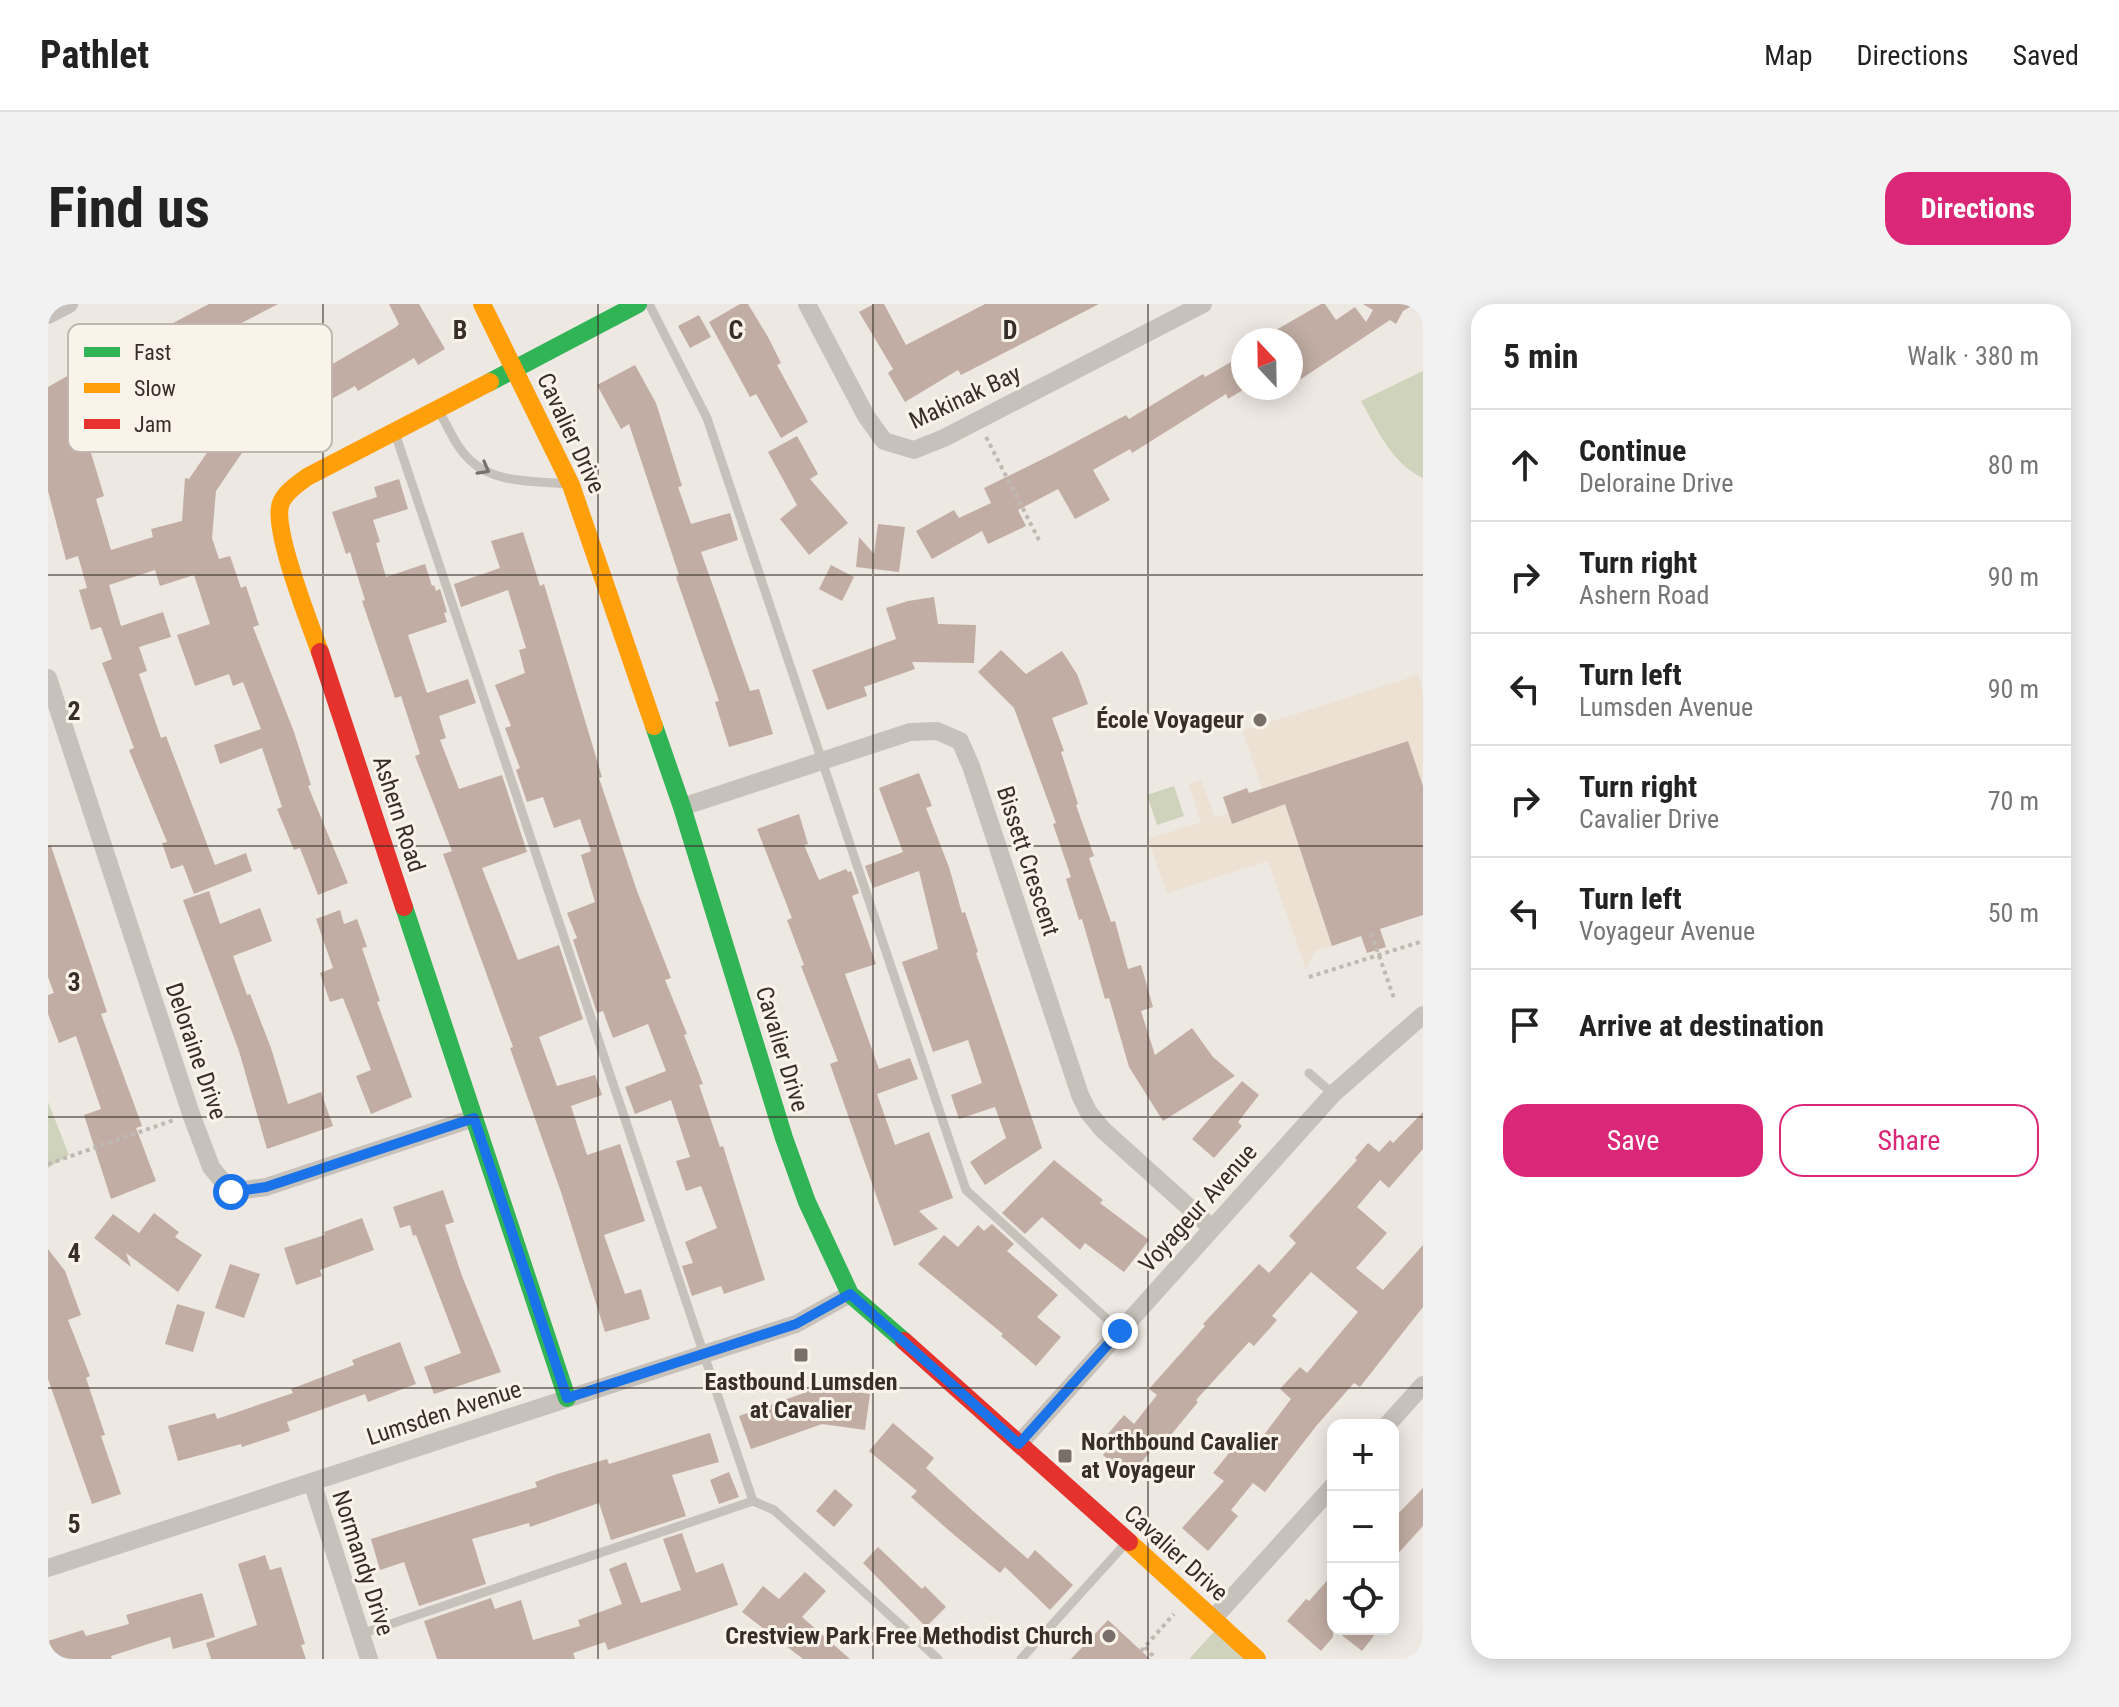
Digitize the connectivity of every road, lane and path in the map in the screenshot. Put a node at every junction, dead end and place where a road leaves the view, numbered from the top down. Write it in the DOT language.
graph roads {
  1 [pos="69,304"];
  2 [pos="482,304"];
  3 [pos="638,304"];
  4 [pos="649,304"];
  5 [pos="807,304"];
  6 [pos="1203,304"];
  7 [pos="48,315"];
  8 [pos="514,369"];
  9 [pos="438,408"];
  10 [pos="977,421"];
  11 [pos="394,429"];
  12 [pos="571,485"];
  13 [pos="1039,540"];
  14 [pos="48,678"];
  15 [pos="823,762"];
  16 [pos="682,807"];
  17 [pos="1371,933"];
  18 [pos="1423,941"];
  19 [pos="1379,955"];
  20 [pos="1309,977"];
  21 [pos="1395,1001"];
  22 [pos="1423,1015"];
  23 [pos="1309,1073"];
  24 [pos="1333,1094"];
  25 [pos="191,1114"];
  26 [pos="474,1118"];
  27 [pos="48,1164"];
  28 [pos="1212,1228"];
  29 [pos="850,1294"];
  30 [pos="1120,1331"];
  31 [pos="702,1354"];
  32 [pos="1423,1385"];
  33 [pos="567,1398"];
  34 [pos="1392,1419"];
  35 [pos="1019,1444"];
  36 [pos="312,1482"];
  37 [pos="1328,1491"];
  38 [pos="753,1501"];
  39 [pos="1128,1542"];
  40 [pos="49,1564"];
  41 [pos="1189,1597"];
  42 [pos="1213,1619"];
  43 [pos="361,1634"];
  44 [pos="369,1659"];
  45 [pos="938,1659"];
  46 [pos="1021,1659"];
  47 [pos="1151,1659"];
  48 [pos="1257,1659"];
  1 -- 7 [label="street"];
  2 -- 8 [label="street, Cavalier Drive"];
  3 -- 8 [label="street, Ashern Road"];
  4 -- 15 [label="lane"];
  5 -- 10 [label="street, Makinak Bay"];
  6 -- 10 [label="street, Makinak Bay"];
  8 -- 9 [label="street, Ashern Road"];
  8 -- 12 [label="street, Cavalier Drive"];
  9 -- 11 [label="street, Ashern Road"];
  9 -- 12 [label="lane, one-way"];
  10 -- 13 [label="path"];
  11 -- 26 [label="street, Ashern Road"];
  11 -- 31 [label="lane"];
  12 -- 16 [label="street, Cavalier Drive"];
  14 -- 25 [label="street, Deloraine Drive"];
  15 -- 16 [label="street, Bissett Crescent"];
  15 -- 28 [label="street, Bissett Crescent"];
  15 -- 30 [label="lane"];
  16 -- 29 [label="street, Cavalier Drive"];
  17 -- 19 [label="path"];
  18 -- 19 [label="path"];
  19 -- 20 [label="path"];
  19 -- 21 [label="path"];
  22 -- 24 [label="street, Voyageur Avenue"];
  23 -- 24 [label="lane"];
  24 -- 28 [label="street, Voyageur Avenue"];
  25 -- 26 [label="street, Deloraine Drive"];
  25 -- 27 [label="path"];
  26 -- 33 [label="street, Ashern Road"];
  28 -- 30 [label="street, Voyageur Avenue"];
  29 -- 31 [label="street, Lumsden Avenue"];
  29 -- 35 [label="street, Cavalier Drive"];
  30 -- 35 [label="street, Voyageur Avenue"];
  31 -- 33 [label="street, Lumsden Avenue"];
  31 -- 38 [label="lane"];
  32 -- 34 [label="street"];
  33 -- 36 [label="street, Lumsden Avenue"];
  35 -- 39 [label="street, Cavalier Drive"];
  36 -- 40 [label="street, Lumsden Avenue"];
  36 -- 43 [label="street, Normandy Drive"];
  37 -- 42 [label="street"];
  38 -- 43 [label="lane"];
  38 -- 45 [label="lane"];
  39 -- 41 [label="street, Cavalier Drive"];
  39 -- 46 [label="lane"];
  41 -- 42 [label="street, Cavalier Drive"];
  41 -- 47 [label="path"];
  42 -- 48 [label="street, Cavalier Drive"];
  43 -- 44 [label="street, Normandy Drive"];
}
